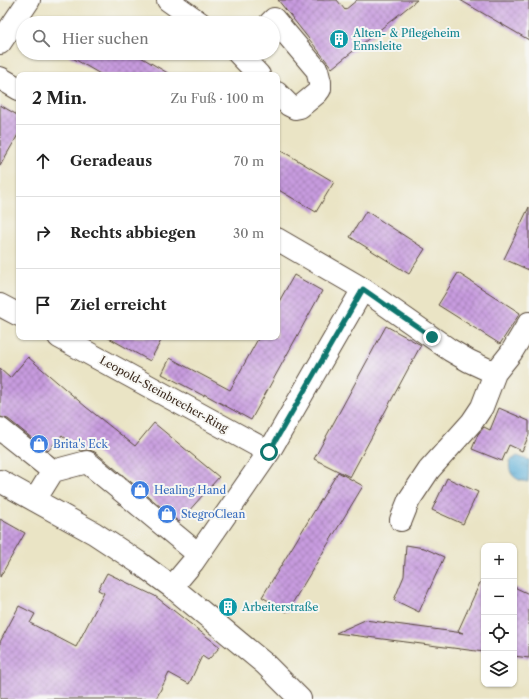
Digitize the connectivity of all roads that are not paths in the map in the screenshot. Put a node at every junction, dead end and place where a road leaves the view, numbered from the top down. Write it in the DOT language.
graph roads {
  1 [pos="29,0"];
  2 [pos="168,0"];
  3 [pos="18,16"];
  4 [pos="190,16"];
  5 [pos="16,19"];
  6 [pos="280,26"];
  7 [pos="0,43"];
  8 [pos="245,60"];
  9 [pos="256,72"];
  10 [pos="0,78"];
  11 [pos="16,87"];
  12 [pos="280,97"];
  13 [pos="280,241"];
  14 [pos="363,289"];
  15 [pos="0,305"];
  16 [pos="16,313"];
  17 [pos="529,323"];
  18 [pos="64,340"];
  19 [pos="495,373"];
  20 [pos="0,429"];
  21 [pos="269,452"];
  22 [pos="53,470"];
  23 [pos="0,481"];
  24 [pos="35,500"];
  25 [pos="401,520"];
  26 [pos="198,554"];
  27 [pos="172,587"];
  28 [pos="300,699"];
  1 -- 3 [label="street"];
  2 -- 4 [label="street"];
  5 -- 7 [label="street"];
  6 -- 12 [label="street"];
  8 -- 9 [label="street"];
  10 -- 11 [label="street"];
  13 -- 14 [label="street"];
  14 -- 19 [label="street"];
  14 -- 21 [label="street"];
  15 -- 16 [label="street"];
  17 -- 19 [label="street"];
  18 -- 21 [label="street, Leopold-Steinbrecher-Ring"];
  19 -- 25 [label="street"];
  20 -- 22 [label="street"];
  21 -- 26 [label="street"];
  22 -- 24 [label="street"];
  22 -- 26 [label="street"];
  23 -- 24 [label="street"];
  24 -- 27 [label="street"];
  26 -- 27 [label="street"];
  27 -- 28 [label="street"];
}
